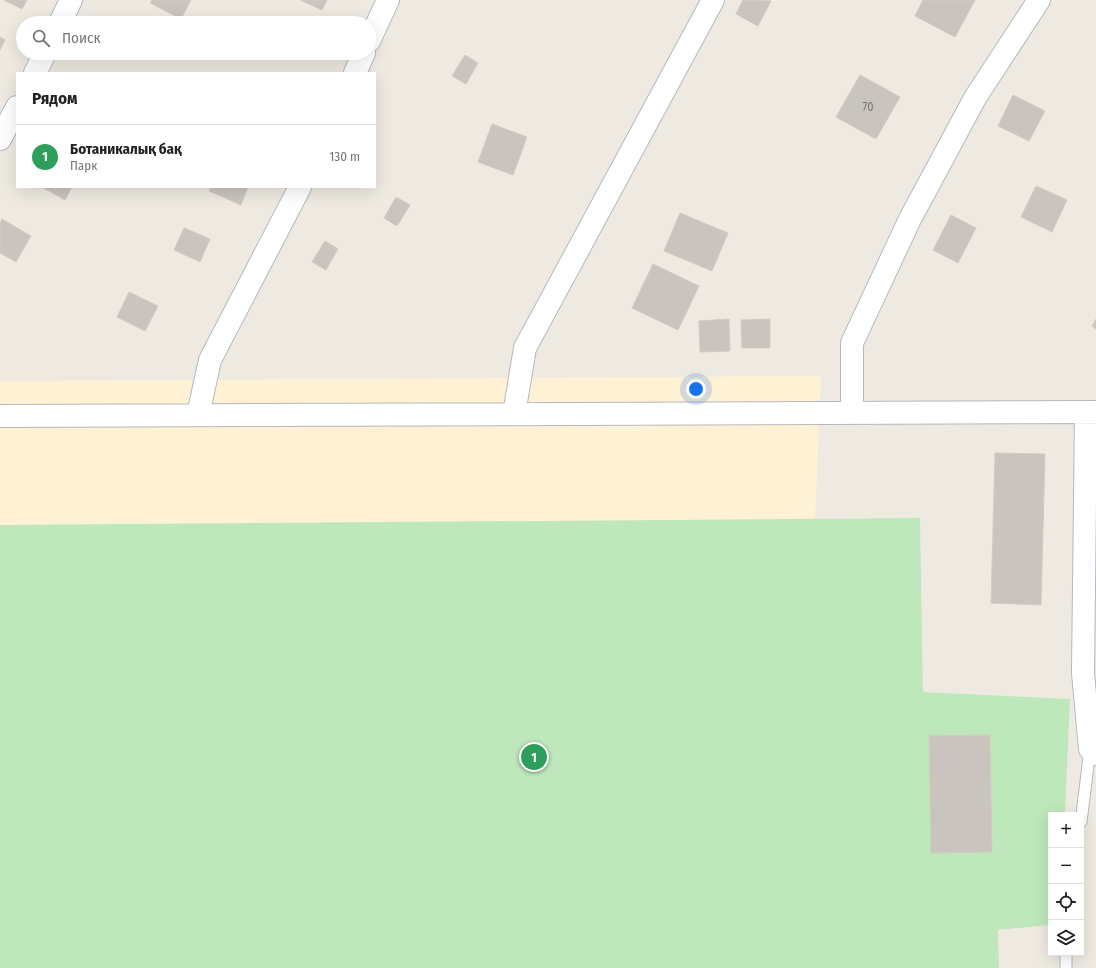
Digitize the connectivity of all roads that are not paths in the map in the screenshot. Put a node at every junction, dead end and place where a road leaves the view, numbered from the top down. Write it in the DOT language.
graph roads {
  1 [pos="71,0"];
  2 [pos="388,0"];
  3 [pos="713,0"];
  4 [pos="1039,0"];
  5 [pos="63,16"];
  6 [pos="376,26"];
  7 [pos="42,60"];
  8 [pos="360,60"];
  9 [pos="36,72"];
  10 [pos="354,72"];
  11 [pos="16,109"];
  12 [pos="0,139"];
  13 [pos="299,188"];
  14 [pos="1091,412"];
  15 [pos="852,413"];
  16 [pos="514,414"];
  17 [pos="198,415"];
  18 [pos="0,416"];
  19 [pos="1093,752"];
  20 [pos="1083,812"];
  21 [pos="1066,956"];
  22 [pos="1066,968"];
  1 -- 5 [label="street"];
  2 -- 6 [label="street"];
  3 -- 16 [label="street"];
  4 -- 15 [label="street"];
  7 -- 9 [label="street"];
  8 -- 10 [label="street"];
  11 -- 12 [label="street"];
  13 -- 17 [label="street"];
  14 -- 15 [label="street"];
  14 -- 19 [label="street"];
  15 -- 16 [label="street"];
  16 -- 17 [label="street"];
  17 -- 18 [label="street"];
  19 -- 20 [label="lane"];
  21 -- 22 [label="lane"];
}
